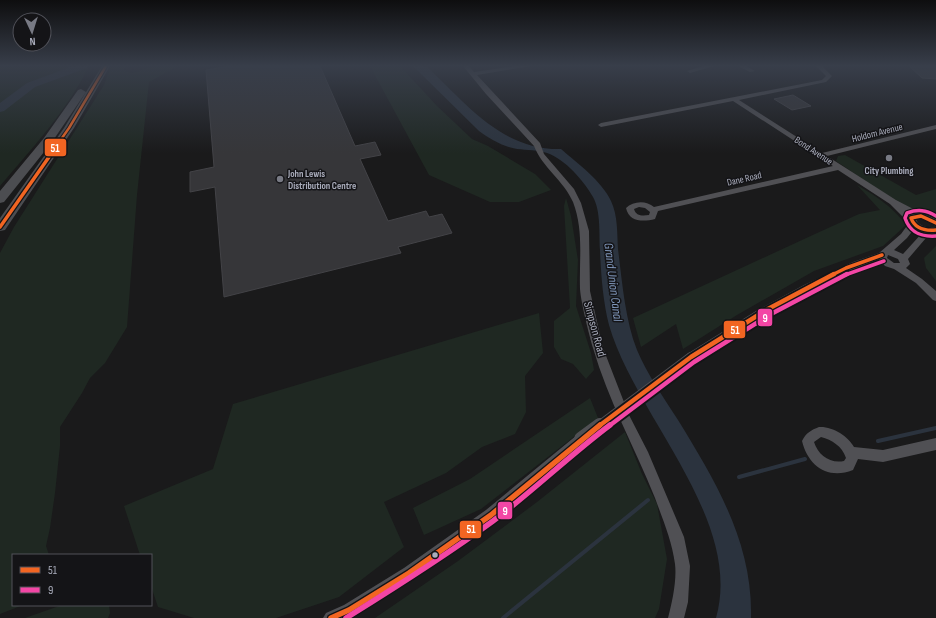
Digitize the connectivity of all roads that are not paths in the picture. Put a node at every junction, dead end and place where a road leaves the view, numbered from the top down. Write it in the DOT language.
graph roads {
  1 [pos="79,95"];
  2 [pos="87,95"];
  3 [pos="489,95"];
  4 [pos="758,95"];
  5 [pos="734,100"];
  6 [pos="601,125"];
  7 [pos="936,127"];
  8 [pos="823,155"];
  9 [pos="840,167"];
  10 [pos="2,196"];
  11 [pos="653,210"];
  12 [pos="921,219"];
  13 [pos="1,227"];
  14 [pos="935,228"];
  15 [pos="884,257"];
  16 [pos="904,260"];
  17 [pos="896,266"];
  18 [pos="919,281"];
  19 [pos="936,297"];
  20 [pos="936,444"];
  21 [pos="851,453"];
  22 [pos="332,618"];
  23 [pos="676,618"];
  1 -- 10 [label="highway"];
  2 -- 13 [label="highway"];
  3 -- 23 [label="street, Simpson Road"];
  4 -- 5 [label="street"];
  5 -- 6 [label="street"];
  5 -- 8 [label="street, Bond Avenue"];
  7 -- 8 [label="street, Holdom Avenue"];
  8 -- 9 [label="street, Bond Avenue"];
  9 -- 11 [label="street, Dane Road"];
  9 -- 12 [label="street, Bond Avenue"];
  12 -- 14 [label="street"];
  12 -- 14 [label="street"];
  12 -- 15 [label="street"];
  14 -- 16 [label="street"];
  15 -- 16 [label="street"];
  15 -- 17 [label="street"];
  15 -- 22 [label="street, bridge"];
  16 -- 17 [label="street"];
  16 -- 18 [label="street"];
  17 -- 18 [label="street"];
  18 -- 19 [label="street"];
  20 -- 21 [label="street"];
}
